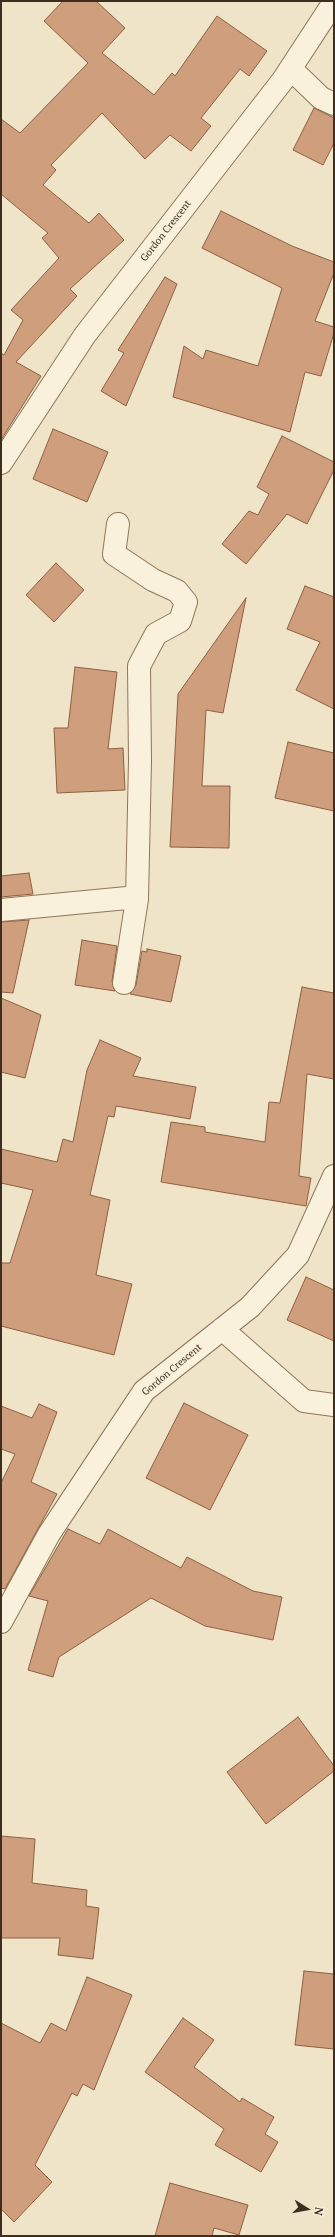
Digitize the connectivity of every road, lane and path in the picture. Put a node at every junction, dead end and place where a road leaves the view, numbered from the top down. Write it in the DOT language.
graph roads {
  1 [pos="334,2"];
  2 [pos="291,69"];
  3 [pos="334,104"];
  4 [pos="1,463"];
  5 [pos="118,524"];
  6 [pos="137,899"];
  7 [pos="1,910"];
  8 [pos="124,983"];
  9 [pos="334,1176"];
  10 [pos="222,1329"];
  11 [pos="334,1405"];
  12 [pos="1,1622"];
  1 -- 2 [label="street, Gordon Crescent"];
  2 -- 3 [label="street"];
  2 -- 4 [label="street, Gordon Crescent"];
  5 -- 6 [label="street"];
  6 -- 7 [label="street"];
  6 -- 8 [label="street"];
  9 -- 10 [label="street, Gordon Crescent"];
  10 -- 11 [label="street"];
  10 -- 12 [label="street, Gordon Crescent"];
}
